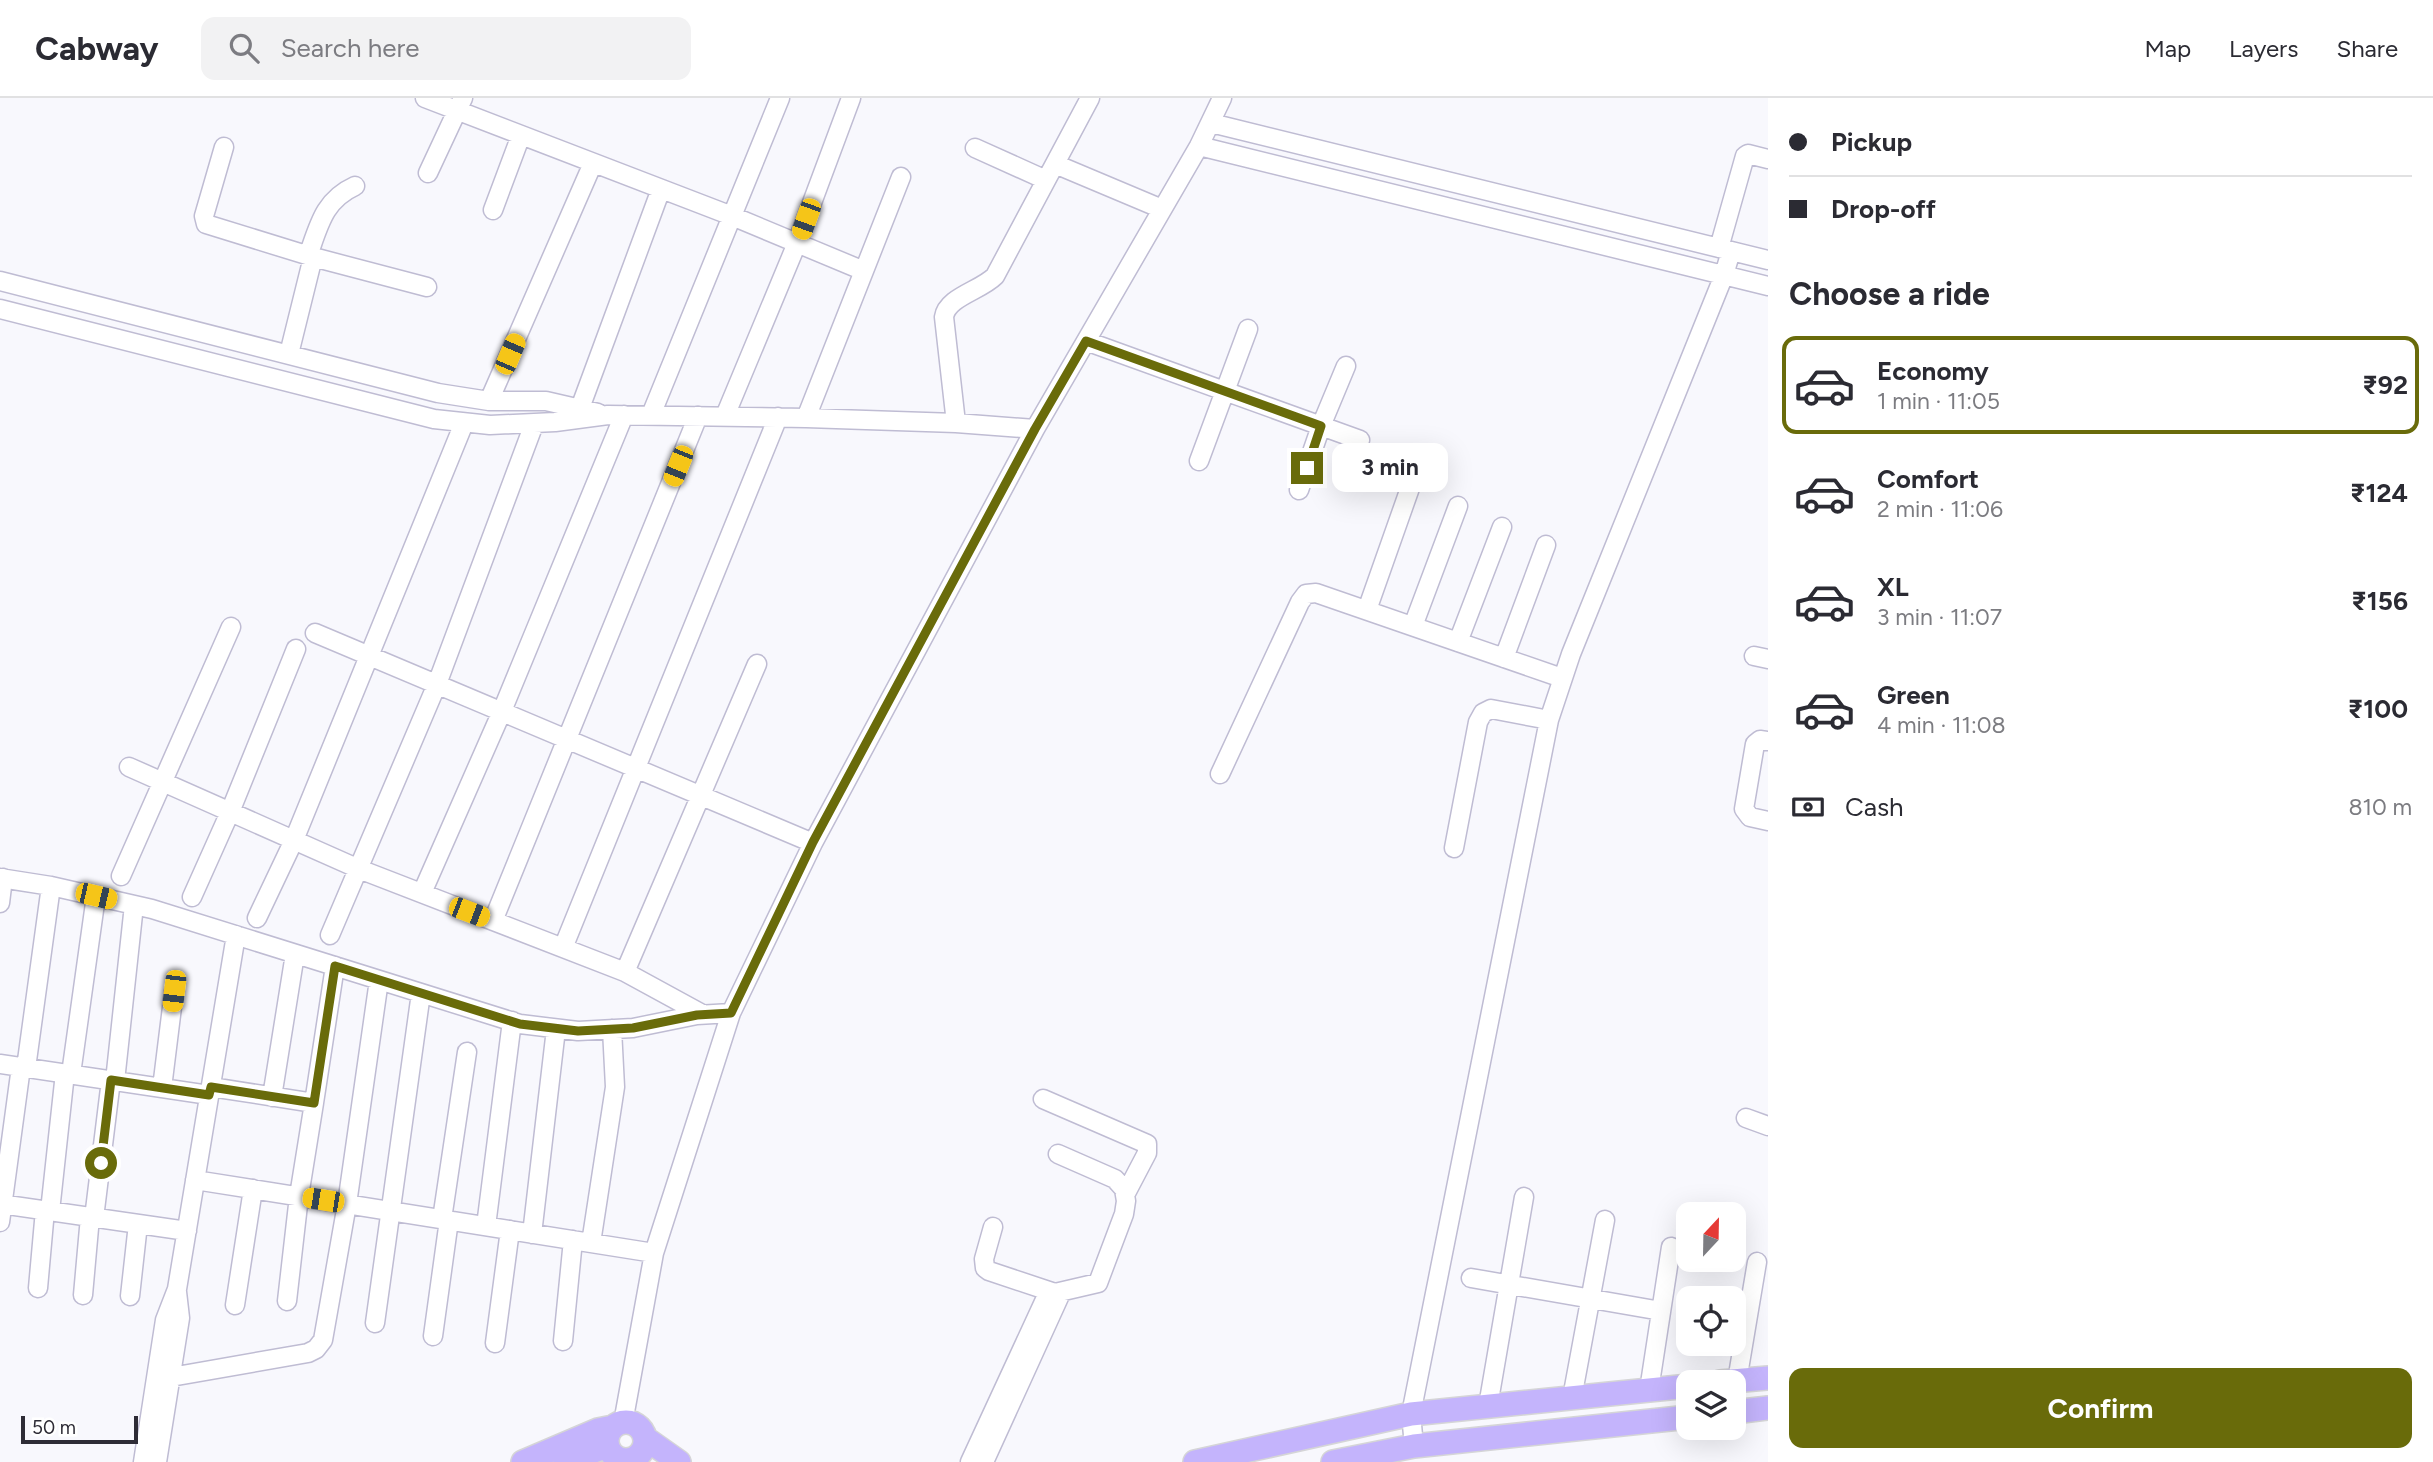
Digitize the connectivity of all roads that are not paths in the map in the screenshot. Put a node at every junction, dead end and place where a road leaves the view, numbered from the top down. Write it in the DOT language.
graph roads {
  1 [pos="425,98"];
  2 [pos="780,98"];
  3 [pos="850,98"];
  4 [pos="1090,98"];
  5 [pos="1222,98"];
  6 [pos="460,104"];
  7 [pos="1211,123"];
  8 [pos="521,135"];
  9 [pos="224,146"];
  10 [pos="1199,146"];
  11 [pos="975,148"];
  12 [pos="1768,159"];
  13 [pos="593,163"];
  14 [pos="1055,164"];
  15 [pos="428,173"];
  16 [pos="901,177"];
  17 [pos="1046,180"];
  18 [pos="355,186"];
  19 [pos="662,189"];
  20 [pos="1162,209"];
  21 [pos="493,211"];
  22 [pos="732,216"];
  23 [pos="797,243"];
  24 [pos="1725,249"];
  25 [pos="311,256"];
  26 [pos="1768,260"];
  27 [pos="864,271"];
  28 [pos="1724,275"];
  29 [pos="0,281"];
  30 [pos="1768,286"];
  31 [pos="427,287"];
  32 [pos="0,309"];
  33 [pos="1248,329"];
  34 [pos="1086,341"];
  35 [pos="289,354"];
  36 [pos="1346,366"];
  37 [pos="1226,391"];
  38 [pos="489,401"];
  39 [pos="578,414"];
  40 [pos="616,415"];
  41 [pos="651,415"];
  42 [pos="698,416"];
  43 [pos="725,416"];
  44 [pos="778,417"];
  45 [pos="806,418"];
  46 [pos="464,423"];
  47 [pos="956,423"];
  48 [pos="534,424"];
  49 [pos="1321,426"];
  50 [pos="1035,429"];
  51 [pos="1360,440"];
  52 [pos="1199,461"];
  53 [pos="1410,488"];
  54 [pos="1299,490"];
  55 [pos="1458,506"];
  56 [pos="1502,527"];
  57 [pos="1546,545"];
  58 [pos="1367,610"];
  59 [pos="1413,626"];
  60 [pos="231,627"];
  61 [pos="315,633"];
  62 [pos="1458,642"];
  63 [pos="296,649"];
  64 [pos="369,654"];
  65 [pos="1504,658"];
  66 [pos="757,664"];
  67 [pos="1562,678"];
  68 [pos="437,684"];
  69 [pos="502,711"];
  70 [pos="1549,720"];
  71 [pos="568,739"];
  72 [pos="1768,741"];
  73 [pos="129,767"];
  74 [pos="635,768"];
  75 [pos="1220,774"];
  76 [pos="161,782"];
  77 [pos="699,795"];
  78 [pos="230,812"];
  79 [pos="1768,821"];
  80 [pos="294,840"];
  81 [pos="813,842"];
  82 [pos="1454,848"];
  83 [pos="359,869"];
  84 [pos="121,876"];
  85 [pos="1,878"];
  86 [pos="51,886"];
  87 [pos="422,893"];
  88 [pos="96,896"];
  89 [pos="192,897"];
  90 [pos="0,903"];
  91 [pos="134,905"];
  92 [pos="257,918"];
  93 [pos="493,921"];
  94 [pos="330,934"];
  95 [pos="236,935"];
  96 [pos="563,948"];
  97 [pos="295,954"];
  98 [pos="335,966"];
  99 [pos="625,972"];
  100 [pos="379,979"];
  101 [pos="174,991"];
  102 [pos="421,993"];
  103 [pos="731,1013"];
  104 [pos="702,1014"];
  105 [pos="512,1021"];
  106 [pos="556,1029"];
  107 [pos="612,1030"];
  108 [pos="467,1052"];
  109 [pos="0,1064"];
  110 [pos="23,1067"];
  111 [pos="68,1074"];
  112 [pos="113,1081"];
  113 [pos="162,1088"];
  114 [pos="210,1091"];
  115 [pos="272,1097"];
  116 [pos="1043,1099"];
  117 [pos="314,1103"];
  118 [pos="1746,1118"];
  119 [pos="1768,1126"];
  120 [pos="1058,1154"];
  121 [pos="195,1180"];
  122 [pos="253,1189"];
  123 [pos="1125,1195"];
  124 [pos="299,1196"];
  125 [pos="1524,1197"];
  126 [pos="1,1204"];
  127 [pos="347,1204"];
  128 [pos="47,1211"];
  129 [pos="392,1211"];
  130 [pos="92,1217"];
  131 [pos="445,1220"];
  132 [pos="1605,1220"];
  133 [pos="0,1222"];
  134 [pos="138,1224"];
  135 [pos="486,1226"];
  136 [pos="993,1227"];
  137 [pos="510,1230"];
  138 [pos="187,1231"];
  139 [pos="532,1234"];
  140 [pos="582,1242"];
  141 [pos="1671,1247"];
  142 [pos="654,1254"];
  143 [pos="1757,1262"];
  144 [pos="1471,1278"];
  145 [pos="1509,1285"];
  146 [pos="38,1289"];
  147 [pos="177,1289"];
  148 [pos="1055,1292"];
  149 [pos="83,1295"];
  150 [pos="130,1296"];
  151 [pos="1590,1299"];
  152 [pos="287,1301"];
  153 [pos="235,1305"];
  154 [pos="1661,1311"];
  155 [pos="375,1323"];
  156 [pos="433,1336"];
  157 [pos="563,1341"];
  158 [pos="495,1343"];
  159 [pos="1731,1370"];
  160 [pos="171,1377"];
  161 [pos="1768,1378"];
  162 [pos="1746,1380"];
  163 [pos="1676,1387"];
  164 [pos="1649,1390"];
  165 [pos="1572,1398"];
  166 [pos="1488,1406"];
  167 [pos="1768,1408"];
  168 [pos="1746,1411"];
  169 [pos="1411,1414"];
  170 [pos="1676,1418"];
  171 [pos="1414,1446"];
  172 [pos="629,1449"];
  173 [pos="143,1462"];
  174 [pos="157,1462"];
  175 [pos="523,1462"];
  176 [pos="565,1462"];
  177 [pos="679,1462"];
  178 [pos="970,1462"];
  179 [pos="984,1462"];
  180 [pos="1195,1462"];
  181 [pos="1333,1462"];
  1 -- 6 [label="street"];
  2 -- 22 [label="street"];
  3 -- 23 [label="street"];
  4 -- 14 [label="street"];
  5 -- 7 [label="street"];
  6 -- 8 [label="street"];
  6 -- 15 [label="street"];
  7 -- 10 [label="street"];
  7 -- 24 [label="street"];
  8 -- 13 [label="street"];
  8 -- 21 [label="street"];
  9 -- 25 [label="street"];
  10 -- 20 [label="street"];
  10 -- 28 [label="street"];
  11 -- 17 [label="street"];
  12 -- 24 [label="street"];
  13 -- 19 [label="street"];
  13 -- 38 [label="street"];
  14 -- 17 [label="street"];
  14 -- 20 [label="street"];
  16 -- 27 [label="street"];
  17 -- 47 [label="street"];
  18 -- 25 [label="street"];
  19 -- 22 [label="street"];
  19 -- 39 [label="street"];
  20 -- 34 [label="street"];
  22 -- 23 [label="street"];
  22 -- 41 [label="street"];
  23 -- 27 [label="street"];
  23 -- 43 [label="street"];
  24 -- 26 [label="street"];
  24 -- 28 [label="street"];
  25 -- 31 [label="street"];
  25 -- 35 [label="street"];
  27 -- 45 [label="street"];
  28 -- 30 [label="street"];
  28 -- 67 [label="street"];
  29 -- 35 [label="street"];
  32 -- 46 [label="street"];
  33 -- 37 [label="street"];
  34 -- 37 [label="street"];
  34 -- 50 [label="street"];
  35 -- 38 [label="street"];
  36 -- 49 [label="street"];
  37 -- 49 [label="street"];
  37 -- 52 [label="street"];
  38 -- 39 [label="street"];
  39 -- 40 [label="street"];
  39 -- 48 [label="street"];
  40 -- 41 [label="street"];
  40 -- 69 [label="street"];
  41 -- 42 [label="street"];
  42 -- 43 [label="street"];
  42 -- 71 [label="street"];
  43 -- 44 [label="street"];
  44 -- 45 [label="street"];
  44 -- 74 [label="street"];
  45 -- 47 [label="street"];
  46 -- 48 [label="street"];
  46 -- 64 [label="street"];
  47 -- 50 [label="street"];
  48 -- 68 [label="street"];
  49 -- 51 [label="street"];
  49 -- 54 [label="street"];
  50 -- 81 [label="street"];
  53 -- 58 [label="street"];
  55 -- 59 [label="street"];
  56 -- 62 [label="street"];
  57 -- 65 [label="street"];
  58 -- 59 [label="street"];
  58 -- 75 [label="street"];
  59 -- 62 [label="street"];
  60 -- 76 [label="street"];
  61 -- 64 [label="street"];
  62 -- 65 [label="street"];
  63 -- 78 [label="street"];
  64 -- 68 [label="street"];
  64 -- 80 [label="street"];
  65 -- 67 [label="street"];
  66 -- 77 [label="street"];
  67 -- 70 [label="street"];
  68 -- 69 [label="street"];
  68 -- 83 [label="street"];
  69 -- 71 [label="street"];
  69 -- 87 [label="street"];
  70 -- 82 [label="street"];
  70 -- 169 [label="street"];
  71 -- 74 [label="street"];
  71 -- 93 [label="street"];
  72 -- 79 [label="street"];
  73 -- 76 [label="street"];
  74 -- 77 [label="street"];
  74 -- 96 [label="street"];
  76 -- 78 [label="street"];
  76 -- 84 [label="street"];
  77 -- 81 [label="street"];
  77 -- 99 [label="street"];
  78 -- 80 [label="street"];
  78 -- 89 [label="street"];
  80 -- 83 [label="street"];
  80 -- 92 [label="street"];
  81 -- 103 [label="street"];
  83 -- 87 [label="street"];
  83 -- 94 [label="street"];
  85 -- 86 [label="street"];
  85 -- 90 [label="street"];
  86 -- 88 [label="street"];
  86 -- 110 [label="street"];
  87 -- 93 [label="street"];
  88 -- 91 [label="street"];
  88 -- 111 [label="street"];
  91 -- 95 [label="street"];
  91 -- 112 [label="street"];
  93 -- 96 [label="street"];
  95 -- 97 [label="street"];
  95 -- 114 [label="street"];
  96 -- 99 [label="street"];
  97 -- 98 [label="street"];
  97 -- 115 [label="street"];
  98 -- 100 [label="street"];
  98 -- 117 [label="street"];
  99 -- 104 [label="street"];
  100 -- 102 [label="street"];
  100 -- 127 [label="street"];
  101 -- 113 [label="street"];
  102 -- 105 [label="street"];
  102 -- 129 [label="street"];
  103 -- 104 [label="street"];
  103 -- 142 [label="street"];
  104 -- 107 [label="street"];
  105 -- 106 [label="street"];
  105 -- 135 [label="street"];
  106 -- 107 [label="street"];
  106 -- 139 [label="street"];
  107 -- 140 [label="street"];
  108 -- 131 [label="street"];
  109 -- 110 [label="street"];
  110 -- 111 [label="street"];
  110 -- 126 [label="street"];
  111 -- 112 [label="street"];
  111 -- 128 [label="street"];
  112 -- 113 [label="street"];
  112 -- 130 [label="street"];
  113 -- 114 [label="street"];
  114 -- 115 [label="street"];
  114 -- 121 [label="street"];
  115 -- 117 [label="street"];
  116 -- 123 [label="street"];
  117 -- 124 [label="street"];
  118 -- 119 [label="street"];
  120 -- 123 [label="street"];
  121 -- 122 [label="street"];
  121 -- 138 [label="street"];
  122 -- 124 [label="street"];
  122 -- 153 [label="street"];
  123 -- 148 [label="street"];
  124 -- 127 [label="street"];
  124 -- 152 [label="street"];
  125 -- 145 [label="street"];
  126 -- 128 [label="street"];
  126 -- 133 [label="street"];
  127 -- 129 [label="street"];
  127 -- 160 [label="street"];
  128 -- 130 [label="street"];
  128 -- 146 [label="street"];
  129 -- 131 [label="street"];
  129 -- 155 [label="street"];
  130 -- 134 [label="street"];
  130 -- 149 [label="street"];
  131 -- 135 [label="street"];
  131 -- 156 [label="street"];
  132 -- 151 [label="street"];
  134 -- 138 [label="street"];
  134 -- 150 [label="street"];
  135 -- 137 [label="street"];
  136 -- 148 [label="street"];
  137 -- 139 [label="street"];
  137 -- 158 [label="street"];
  138 -- 147 [label="street"];
  139 -- 140 [label="street"];
  140 -- 142 [label="street"];
  140 -- 157 [label="street"];
  141 -- 154 [label="street"];
  142 -- 172 [label="street"];
  143 -- 159 [label="street"];
  144 -- 145 [label="street"];
  145 -- 151 [label="street"];
  145 -- 166 [label="street"];
  147 -- 160 [label="street"];
  147 -- 173 [label="street"];
  148 -- 178 [label="street"];
  148 -- 179 [label="street"];
  151 -- 154 [label="street"];
  151 -- 165 [label="street"];
  154 -- 164 [label="street"];
  160 -- 174 [label="street"];
  161 -- 162 [label="main road"];
  163 -- 164 [label="main road"];
  164 -- 165 [label="main road"];
  165 -- 166 [label="main road"];
  166 -- 169 [label="main road"];
  167 -- 168 [label="main road"];
  169 -- 171 [label="street"];
  169 -- 180 [label="main road"];
  170 -- 171 [label="main road"];
  171 -- 181 [label="main road"];
  172 -- 175 [label="main road"];
  172 -- 176 [label="main road"];
  172 -- 177 [label="main road"];
}
